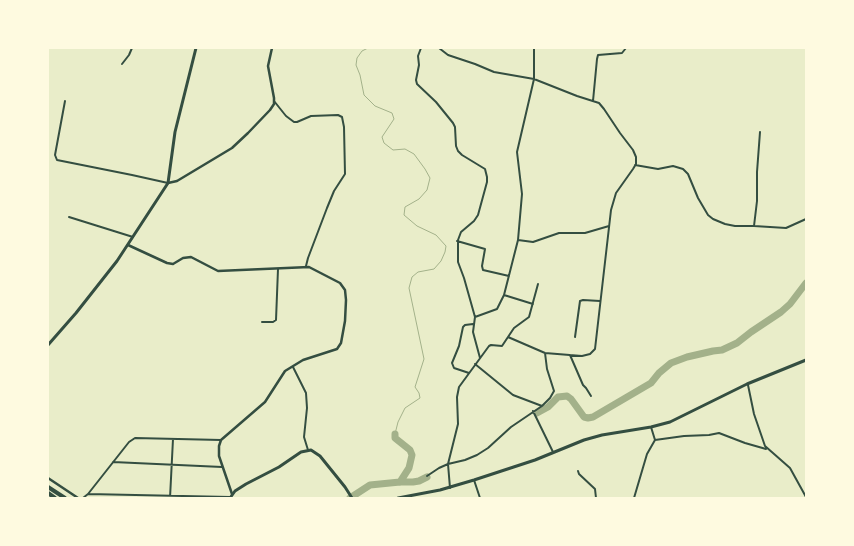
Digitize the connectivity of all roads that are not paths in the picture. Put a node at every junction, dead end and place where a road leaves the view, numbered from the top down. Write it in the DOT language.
graph roads {
  1 [pos="132,48"];
  2 [pos="196,48"];
  3 [pos="272,48"];
  4 [pos="421,48"];
  5 [pos="439,48"];
  6 [pos="534,48"];
  7 [pos="626,48"];
  8 [pos="122,64"];
  9 [pos="534,79"];
  10 [pos="274,101"];
  11 [pos="65,102"];
  12 [pos="594,102"];
  13 [pos="760,132"];
  14 [pos="635,165"];
  15 [pos="168,184"];
  16 [pos="69,217"];
  17 [pos="806,219"];
  18 [pos="609,226"];
  19 [pos="754,226"];
  20 [pos="134,237"];
  21 [pos="518,240"];
  22 [pos="458,241"];
  23 [pos="128,244"];
  24 [pos="306,266"];
  25 [pos="278,269"];
  26 [pos="509,276"];
  27 [pos="538,284"];
  28 [pos="504,296"];
  29 [pos="600,301"];
  30 [pos="533,304"];
  31 [pos="475,317"];
  32 [pos="262,322"];
  33 [pos="473,324"];
  34 [pos="508,337"];
  35 [pos="575,337"];
  36 [pos="48,345"];
  37 [pos="545,353"];
  38 [pos="570,355"];
  39 [pos="480,358"];
  40 [pos="806,360"];
  41 [pos="475,364"];
  42 [pos="292,366"];
  43 [pos="469,373"];
  44 [pos="748,384"];
  45 [pos="591,396"];
  46 [pos="542,406"];
  47 [pos="533,411"];
  48 [pos="651,427"];
  49 [pos="173,439"];
  50 [pos="221,440"];
  51 [pos="656,440"];
  52 [pos="767,449"];
  53 [pos="308,450"];
  54 [pos="553,452"];
  55 [pos="113,462"];
  56 [pos="448,464"];
  57 [pos="171,466"];
  58 [pos="222,467"];
  59 [pos="578,471"];
  60 [pos="427,476"];
  61 [pos="48,478"];
  62 [pos="474,480"];
  63 [pos="48,487"];
  64 [pos="450,488"];
  65 [pos="48,493"];
  66 [pos="88,494"];
  67 [pos="170,497"];
  68 [pos="231,497"];
  69 [pos="806,497"];
  70 [pos="55,498"];
  71 [pos="65,498"];
  72 [pos="78,498"];
  73 [pos="83,498"];
  74 [pos="352,498"];
  75 [pos="398,498"];
  76 [pos="480,498"];
  77 [pos="596,498"];
  78 [pos="634,498"];
  1 -- 8 [label="street"];
  2 -- 15 [label="main road"];
  3 -- 10 [label="street"];
  4 -- 22 [label="street"];
  5 -- 9 [label="street"];
  6 -- 9 [label="street"];
  7 -- 12 [label="street"];
  9 -- 12 [label="street"];
  9 -- 21 [label="street"];
  10 -- 15 [label="street"];
  10 -- 24 [label="street"];
  11 -- 15 [label="street"];
  12 -- 14 [label="street"];
  13 -- 19 [label="street"];
  14 -- 18 [label="street"];
  14 -- 19 [label="street"];
  15 -- 20 [label="main road"];
  16 -- 20 [label="street"];
  17 -- 19 [label="street"];
  18 -- 21 [label="street"];
  18 -- 29 [label="street"];
  20 -- 23 [label="main road"];
  21 -- 26 [label="street"];
  22 -- 26 [label="street"];
  22 -- 31 [label="street"];
  23 -- 25 [label="street"];
  23 -- 36 [label="main road"];
  24 -- 25 [label="street"];
  24 -- 42 [label="street"];
  25 -- 32 [label="street"];
  26 -- 28 [label="street"];
  27 -- 30 [label="street"];
  28 -- 30 [label="street"];
  28 -- 31 [label="street"];
  29 -- 35 [label="street"];
  29 -- 38 [label="street"];
  30 -- 34 [label="street"];
  31 -- 33 [label="street"];
  33 -- 39 [label="street"];
  33 -- 43 [label="street"];
  34 -- 37 [label="street"];
  34 -- 39 [label="street"];
  37 -- 38 [label="street"];
  37 -- 46 [label="street"];
  38 -- 45 [label="street"];
  39 -- 41 [label="street"];
  40 -- 44 [label="main road"];
  41 -- 43 [label="street"];
  41 -- 46 [label="street"];
  42 -- 50 [label="street"];
  42 -- 53 [label="street"];
  43 -- 56 [label="street"];
  44 -- 48 [label="main road"];
  44 -- 52 [label="street"];
  46 -- 47 [label="street"];
  47 -- 54 [label="street"];
  47 -- 56 [label="street"];
  48 -- 51 [label="street"];
  48 -- 54 [label="main road"];
  49 -- 50 [label="street"];
  49 -- 55 [label="street"];
  49 -- 57 [label="street"];
  50 -- 58 [label="street"];
  51 -- 52 [label="street"];
  51 -- 78 [label="street"];
  52 -- 69 [label="street"];
  53 -- 68 [label="main road"];
  53 -- 74 [label="main road"];
  54 -- 62 [label="main road"];
  55 -- 57 [label="street"];
  55 -- 66 [label="street"];
  56 -- 60 [label="street"];
  56 -- 64 [label="street"];
  57 -- 58 [label="street"];
  57 -- 67 [label="street"];
  58 -- 68 [label="street"];
  59 -- 77 [label="street"];
  61 -- 72 [label="street"];
  62 -- 64 [label="main road"];
  62 -- 76 [label="street"];
  63 -- 71 [label="highway"];
  64 -- 75 [label="main road"];
  65 -- 70 [label="highway"];
  66 -- 67 [label="street"];
  66 -- 73 [label="street"];
  67 -- 68 [label="street"];
}
